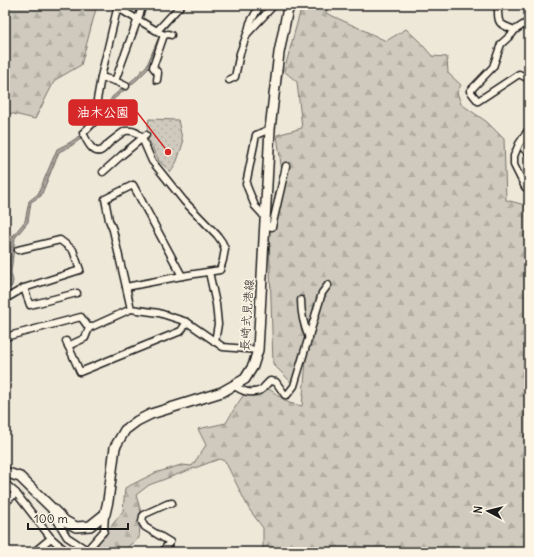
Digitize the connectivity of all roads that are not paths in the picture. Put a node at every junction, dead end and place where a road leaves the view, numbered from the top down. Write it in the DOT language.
graph roads {
  1 [pos="143,5"];
  2 [pos="181,5"];
  3 [pos="260,5"];
  4 [pos="274,5"];
  5 [pos="290,5"];
  6 [pos="498,5"];
  7 [pos="118,6"];
  8 [pos="138,20"];
  9 [pos="529,21"];
  10 [pos="515,30"];
  11 [pos="157,31"];
  12 [pos="247,34"];
  13 [pos="164,35"];
  14 [pos="171,35"];
  15 [pos="101,76"];
  16 [pos="529,79"];
  17 [pos="157,80"];
  18 [pos="229,80"];
  19 [pos="114,81"];
  20 [pos="126,86"];
  21 [pos="270,129"];
  22 [pos="529,129"];
  23 [pos="144,136"];
  24 [pos="529,139"];
  25 [pos="529,153"];
  26 [pos="286,166"];
  27 [pos="103,172"];
  28 [pos="529,189"];
  29 [pos="265,221"];
  30 [pos="18,250"];
  31 [pos="209,272"];
  32 [pos="182,276"];
  33 [pos="328,285"];
  34 [pos="126,287"];
  35 [pos="24,288"];
  36 [pos="77,293"];
  37 [pos="5,299"];
  38 [pos="301,300"];
  39 [pos="131,309"];
  40 [pos="187,322"];
  41 [pos="89,328"];
  42 [pos="5,336"];
  43 [pos="309,338"];
  44 [pos="215,342"];
  45 [pos="258,350"];
  46 [pos="234,385"];
  47 [pos="5,472"];
  48 [pos="7,485"];
  49 [pos="16,493"];
  50 [pos="5,503"];
  51 [pos="172,503"];
  52 [pos="48,504"];
  53 [pos="105,514"];
  54 [pos="51,538"];
  55 [pos="89,551"];
  56 [pos="34,552"];
  57 [pos="67,552"];
  58 [pos="162,552"];
  1 -- 8 [label="street"];
  2 -- 11 [label="street"];
  3 -- 12 [label="street"];
  4 -- 12 [label="street"];
  5 -- 21 [label="main road, 長崎式見港線"];
  6 -- 10 [label="street"];
  7 -- 8 [label="street"];
  7 -- 15 [label="street"];
  8 -- 11 [label="street"];
  8 -- 19 [label="street"];
  9 -- 10 [label="street"];
  10 -- 16 [label="street"];
  11 -- 13 [label="street"];
  12 -- 18 [label="street"];
  13 -- 14 [label="street"];
  13 -- 17 [label="street"];
  15 -- 19 [label="street"];
  15 -- 23 [label="street"];
  19 -- 20 [label="street"];
  21 -- 29 [label="main road, 長崎式見港線"];
  21 -- 29 [label="street"];
  22 -- 28 [label="street"];
  23 -- 27 [label="street"];
  23 -- 31 [label="street"];
  24 -- 25 [label="street"];
  26 -- 29 [label="street"];
  29 -- 45 [label="main road, 長崎式見港線"];
  30 -- 35 [label="street"];
  31 -- 32 [label="street"];
  31 -- 44 [label="street"];
  32 -- 34 [label="street"];
  32 -- 34 [label="street"];
  33 -- 43 [label="street"];
  34 -- 39 [label="street"];
  35 -- 36 [label="street"];
  35 -- 37 [label="street"];
  38 -- 43 [label="street"];
  39 -- 40 [label="street"];
  39 -- 41 [label="street"];
  40 -- 41 [label="street"];
  40 -- 44 [label="street"];
  41 -- 42 [label="street"];
  43 -- 46 [label="street"];
  44 -- 45 [label="street"];
  45 -- 46 [label="main road, 長崎式見港線"];
  46 -- 53 [label="main road, 長崎式見港線"];
  47 -- 52 [label="main road"];
  48 -- 49 [label="street"];
  49 -- 50 [label="street"];
  49 -- 54 [label="street"];
  51 -- 58 [label="street"];
  52 -- 53 [label="main road"];
  52 -- 55 [label="street"];
  53 -- 55 [label="street"];
  54 -- 56 [label="street"];
  54 -- 57 [label="street"];
}
